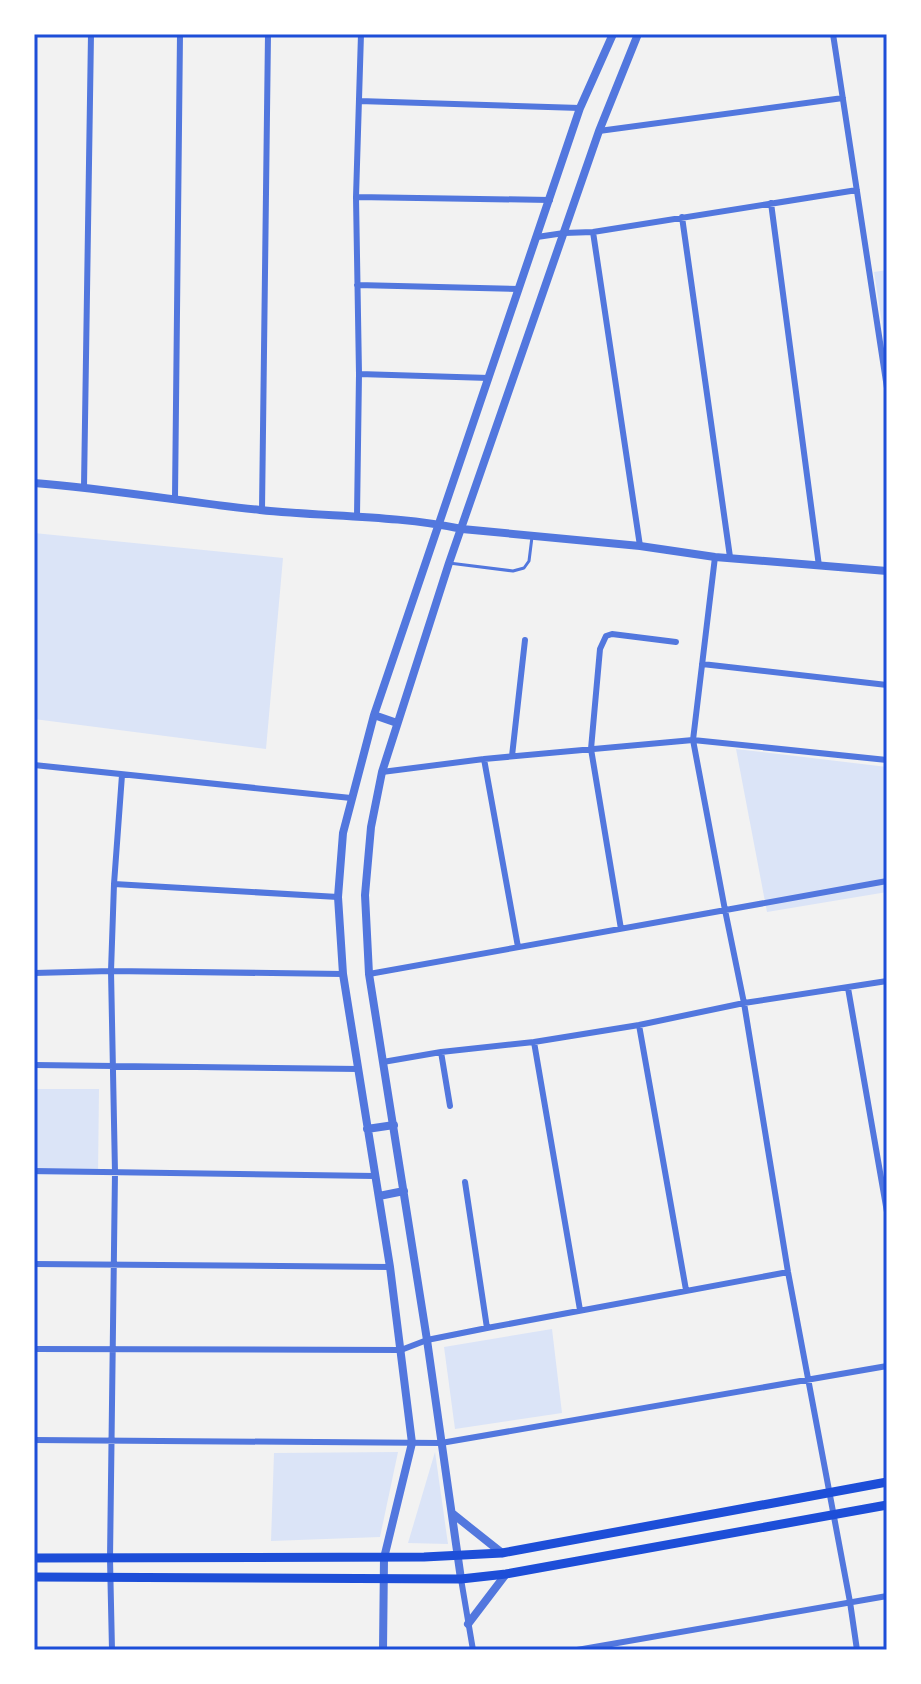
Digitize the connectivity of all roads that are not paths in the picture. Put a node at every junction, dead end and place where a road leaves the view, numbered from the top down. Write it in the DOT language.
graph roads {
  1 [pos="91,34"];
  2 [pos="180,34"];
  3 [pos="268,34"];
  4 [pos="361,34"];
  5 [pos="613,34"];
  6 [pos="638,34"];
  7 [pos="833,34"];
  8 [pos="843,98"];
  9 [pos="359,101"];
  10 [pos="580,108"];
  11 [pos="599,131"];
  12 [pos="857,190"];
  13 [pos="356,197"];
  14 [pos="550,200"];
  15 [pos="771,203"];
  16 [pos="682,217"];
  17 [pos="593,232"];
  18 [pos="564,233"];
  19 [pos="537,237"];
  20 [pos="357,285"];
  21 [pos="519,289"];
  22 [pos="359,374"];
  23 [pos="489,378"];
  24 [pos="887,388"];
  25 [pos="34,483"];
  26 [pos="84,487"];
  27 [pos="175,498"];
  28 [pos="262,510"];
  29 [pos="357,516"];
  30 [pos="438,524"];
  31 [pos="462,529"];
  32 [pos="533,536"];
  33 [pos="640,546"];
  34 [pos="715,557"];
  35 [pos="730,557"];
  36 [pos="449,563"];
  37 [pos="819,566"];
  38 [pos="887,571"];
  39 [pos="525,640"];
  40 [pos="676,642"];
  41 [pos="702,664"];
  42 [pos="887,685"];
  43 [pos="374,715"];
  44 [pos="397,723"];
  45 [pos="693,740"];
  46 [pos="591,749"];
  47 [pos="512,756"];
  48 [pos="484,759"];
  49 [pos="887,760"];
  50 [pos="34,765"];
  51 [pos="382,772"];
  52 [pos="122,775"];
  53 [pos="351,798"];
  54 [pos="887,881"];
  55 [pos="114,884"];
  56 [pos="338,897"];
  57 [pos="725,910"];
  58 [pos="621,929"];
  59 [pos="518,947"];
  60 [pos="111,971"];
  61 [pos="34,973"];
  62 [pos="343,974"];
  63 [pos="369,974"];
  64 [pos="887,981"];
  65 [pos="848,988"];
  66 [pos="744,1003"];
  67 [pos="639,1025"];
  68 [pos="534,1042"];
  69 [pos="441,1052"];
  70 [pos="383,1062"];
  71 [pos="34,1065"];
  72 [pos="114,1066"];
  73 [pos="359,1069"];
  74 [pos="450,1106"];
  75 [pos="394,1125"];
  76 [pos="367,1129"];
  77 [pos="34,1171"];
  78 [pos="115,1172"];
  79 [pos="375,1176"];
  80 [pos="465,1182"];
  81 [pos="404,1191"];
  82 [pos="379,1196"];
  83 [pos="887,1212"];
  84 [pos="34,1264"];
  85 [pos="114,1264"];
  86 [pos="390,1267"];
  87 [pos="788,1272"];
  88 [pos="686,1290"];
  89 [pos="580,1310"];
  90 [pos="487,1328"];
  91 [pos="427,1340"];
  92 [pos="34,1349"];
  93 [pos="113,1349"];
  94 [pos="401,1350"];
  95 [pos="887,1366"];
  96 [pos="808,1379"];
  97 [pos="34,1440"];
  98 [pos="111,1440"];
  99 [pos="412,1443"];
  100 [pos="441,1443"];
  101 [pos="887,1482"];
  102 [pos="829,1492"];
  103 [pos="887,1505"];
  104 [pos="453,1514"];
  105 [pos="833,1515"];
  106 [pos="502,1553"];
  107 [pos="459,1556"];
  108 [pos="34,1558"];
  109 [pos="384,1558"];
  110 [pos="110,1559"];
  111 [pos="506,1574"];
  112 [pos="34,1577"];
  113 [pos="111,1578"];
  114 [pos="384,1578"];
  115 [pos="461,1579"];
  116 [pos="887,1596"];
  117 [pos="850,1602"];
  118 [pos="468,1624"];
  119 [pos="112,1650"];
  120 [pos="383,1650"];
  121 [pos="473,1650"];
  122 [pos="577,1650"];
  123 [pos="857,1650"];
  1 -- 26 [label="street"];
  2 -- 27 [label="street"];
  3 -- 28 [label="street"];
  4 -- 9 [label="street"];
  5 -- 10 [label="street"];
  6 -- 11 [label="street"];
  7 -- 8 [label="street"];
  8 -- 11 [label="street"];
  8 -- 12 [label="street"];
  9 -- 10 [label="street"];
  9 -- 13 [label="street"];
  10 -- 14 [label="street"];
  11 -- 18 [label="street"];
  12 -- 15 [label="street"];
  12 -- 24 [label="street"];
  13 -- 14 [label="street"];
  13 -- 20 [label="street"];
  14 -- 19 [label="street"];
  15 -- 16 [label="street"];
  15 -- 37 [label="street"];
  16 -- 17 [label="street"];
  16 -- 35 [label="street"];
  17 -- 18 [label="street"];
  17 -- 33 [label="street"];
  18 -- 19 [label="street"];
  18 -- 31 [label="street"];
  19 -- 21 [label="street"];
  20 -- 21 [label="street"];
  20 -- 22 [label="street"];
  21 -- 23 [label="street"];
  22 -- 23 [label="street"];
  22 -- 29 [label="street"];
  23 -- 30 [label="street"];
  25 -- 26 [label="street"];
  26 -- 27 [label="street"];
  27 -- 28 [label="street"];
  28 -- 29 [label="street"];
  29 -- 30 [label="street"];
  30 -- 31 [label="street"];
  30 -- 43 [label="street"];
  31 -- 32 [label="street"];
  31 -- 36 [label="street"];
  32 -- 33 [label="street"];
  32 -- 36 [label="lane"];
  33 -- 34 [label="street"];
  34 -- 35 [label="street"];
  34 -- 41 [label="street"];
  35 -- 37 [label="street"];
  36 -- 44 [label="street"];
  37 -- 38 [label="street"];
  39 -- 47 [label="street"];
  40 -- 46 [label="street"];
  41 -- 42 [label="street"];
  41 -- 45 [label="street"];
  43 -- 44 [label="street"];
  43 -- 53 [label="street"];
  44 -- 51 [label="street"];
  45 -- 46 [label="street"];
  45 -- 49 [label="street"];
  45 -- 57 [label="street"];
  46 -- 47 [label="street"];
  46 -- 58 [label="street"];
  47 -- 48 [label="street"];
  48 -- 51 [label="street"];
  48 -- 59 [label="street"];
  50 -- 52 [label="street"];
  51 -- 63 [label="street"];
  52 -- 53 [label="street"];
  52 -- 55 [label="street"];
  53 -- 56 [label="street"];
  54 -- 57 [label="street"];
  55 -- 56 [label="street"];
  55 -- 60 [label="street"];
  56 -- 62 [label="street"];
  57 -- 58 [label="street"];
  57 -- 66 [label="street"];
  58 -- 59 [label="street"];
  59 -- 63 [label="street"];
  60 -- 61 [label="street"];
  60 -- 62 [label="street"];
  60 -- 72 [label="street"];
  62 -- 73 [label="street"];
  63 -- 70 [label="street"];
  64 -- 65 [label="street"];
  65 -- 66 [label="street"];
  65 -- 83 [label="street"];
  66 -- 67 [label="street"];
  66 -- 87 [label="street"];
  67 -- 68 [label="street"];
  67 -- 88 [label="street"];
  68 -- 69 [label="street"];
  68 -- 89 [label="street"];
  69 -- 70 [label="street"];
  69 -- 74 [label="street"];
  70 -- 75 [label="street"];
  71 -- 72 [label="street"];
  72 -- 73 [label="street"];
  72 -- 78 [label="street"];
  73 -- 76 [label="street"];
  75 -- 76 [label="street"];
  75 -- 81 [label="street"];
  76 -- 79 [label="street"];
  77 -- 78 [label="street"];
  78 -- 79 [label="street"];
  78 -- 85 [label="street"];
  79 -- 82 [label="street"];
  80 -- 90 [label="street"];
  81 -- 82 [label="street"];
  81 -- 91 [label="street"];
  82 -- 86 [label="street"];
  84 -- 85 [label="street"];
  85 -- 86 [label="street"];
  85 -- 93 [label="street"];
  86 -- 94 [label="street"];
  87 -- 88 [label="street"];
  87 -- 96 [label="street"];
  88 -- 89 [label="street"];
  89 -- 90 [label="street"];
  90 -- 91 [label="street"];
  91 -- 94 [label="street"];
  91 -- 100 [label="street"];
  92 -- 93 [label="street"];
  93 -- 94 [label="street"];
  93 -- 98 [label="street"];
  94 -- 99 [label="street"];
  95 -- 96 [label="street"];
  96 -- 100 [label="street"];
  96 -- 102 [label="street"];
  97 -- 98 [label="street"];
  98 -- 99 [label="street"];
  98 -- 110 [label="street"];
  99 -- 100 [label="street"];
  99 -- 109 [label="street"];
  100 -- 104 [label="street"];
  101 -- 102 [label="main road"];
  102 -- 105 [label="street"];
  102 -- 106 [label="main road"];
  103 -- 105 [label="main road"];
  104 -- 106 [label="street"];
  104 -- 107 [label="street"];
  105 -- 111 [label="main road"];
  105 -- 117 [label="street"];
  106 -- 107 [label="main road"];
  107 -- 109 [label="main road"];
  107 -- 115 [label="street"];
  108 -- 110 [label="main road"];
  109 -- 110 [label="main road"];
  109 -- 114 [label="street"];
  110 -- 113 [label="street"];
  111 -- 115 [label="main road"];
  111 -- 118 [label="street"];
  112 -- 113 [label="main road"];
  113 -- 114 [label="main road"];
  113 -- 119 [label="street"];
  114 -- 115 [label="main road"];
  114 -- 120 [label="street"];
  115 -- 118 [label="street"];
  116 -- 117 [label="street"];
  117 -- 122 [label="street"];
  117 -- 123 [label="street"];
  118 -- 121 [label="street"];
}
